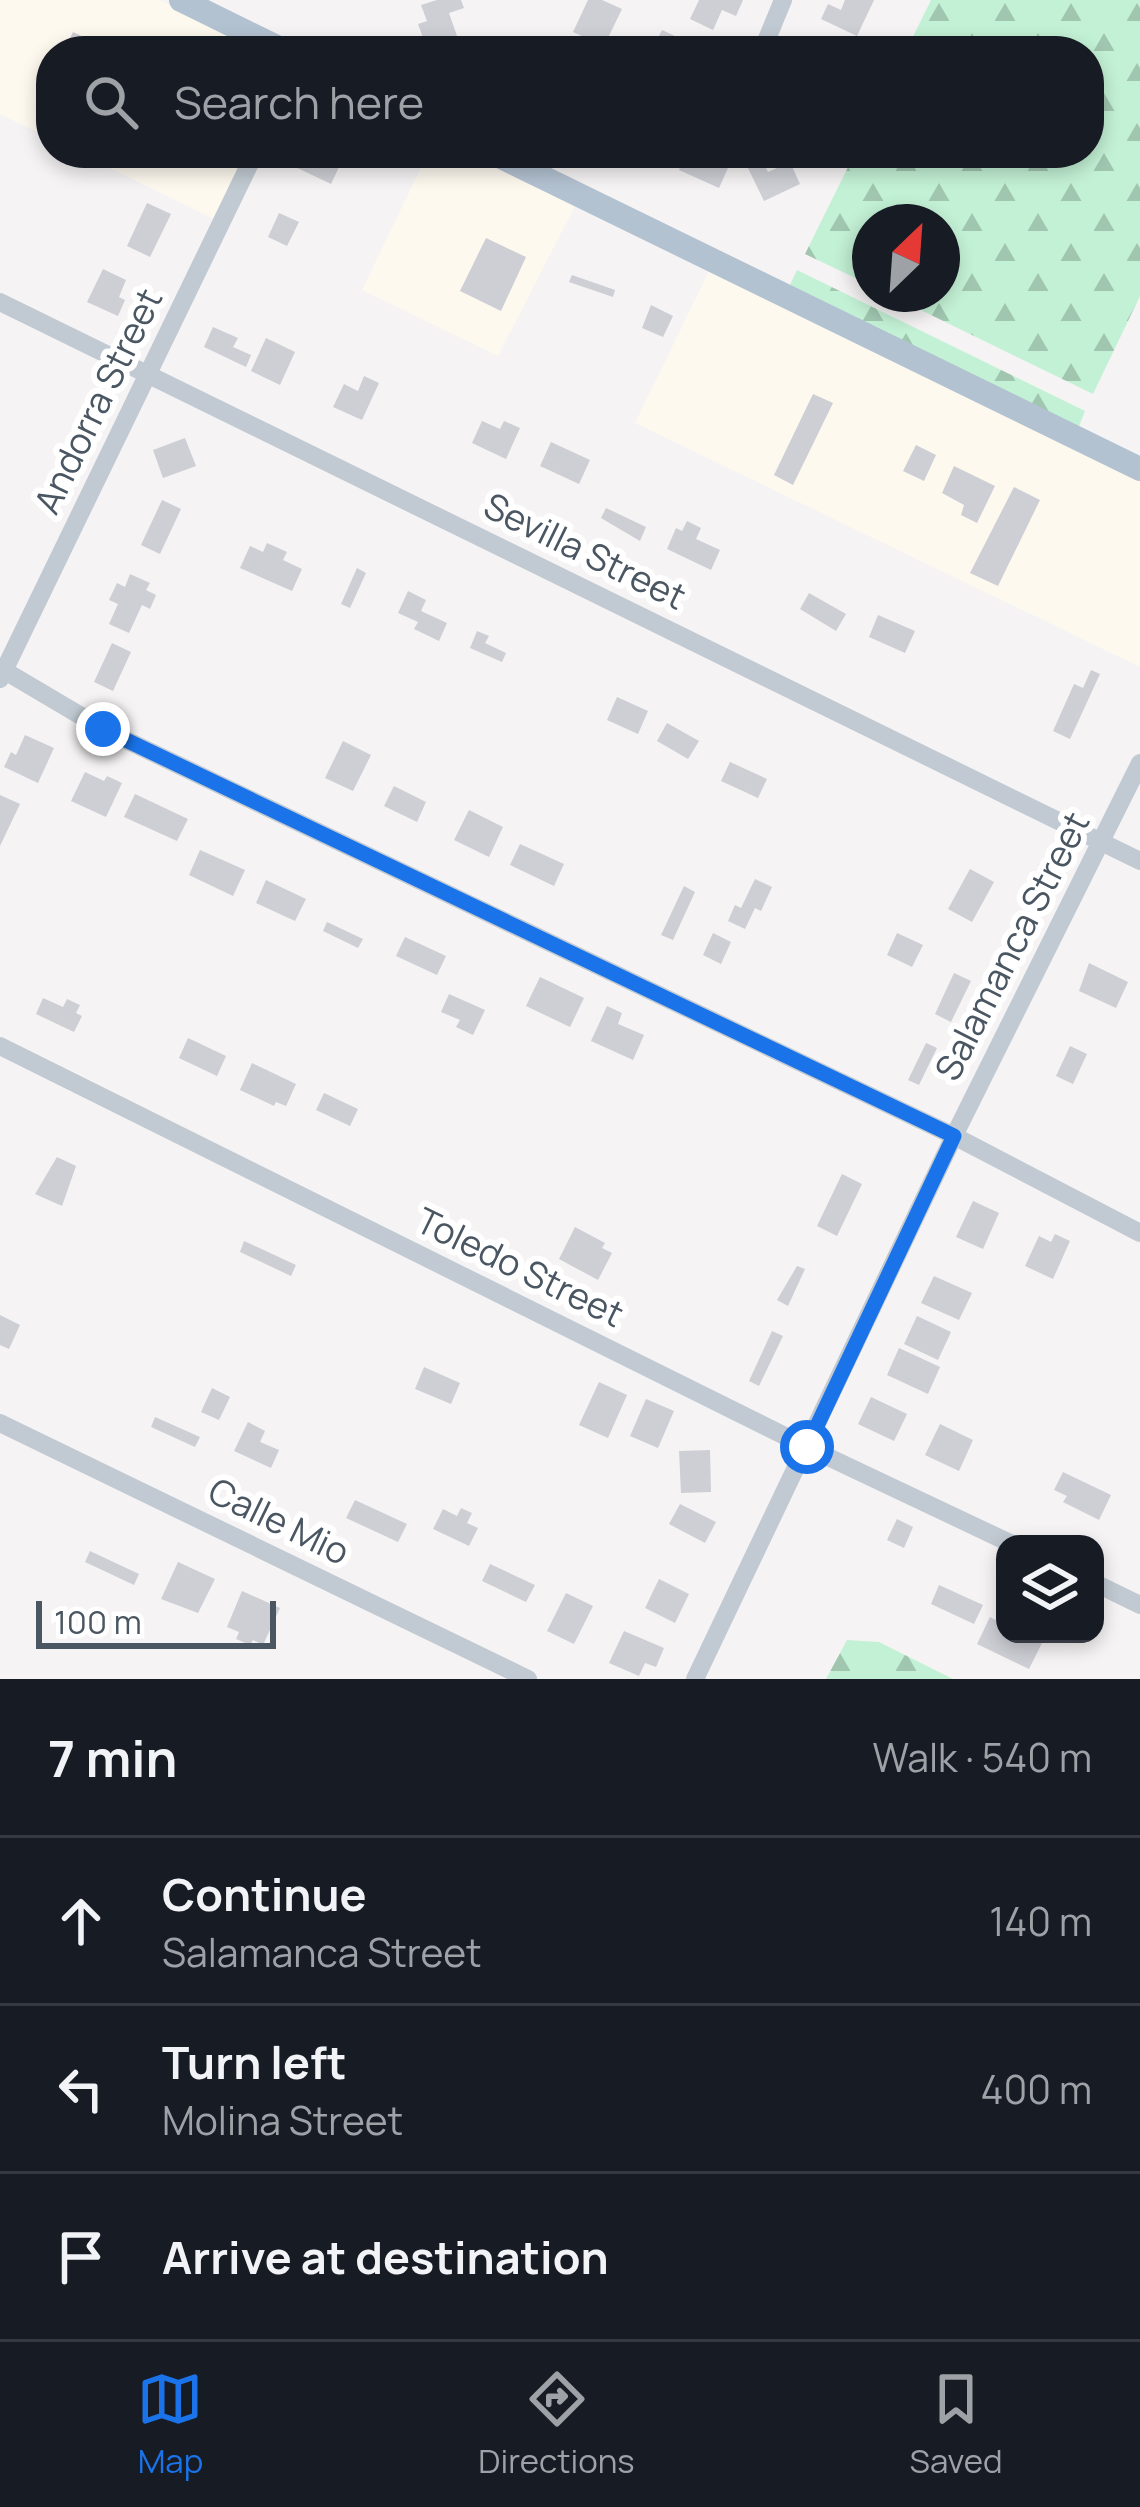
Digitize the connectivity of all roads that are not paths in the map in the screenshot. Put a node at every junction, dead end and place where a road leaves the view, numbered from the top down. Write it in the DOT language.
graph roads {
  1 [pos="181,0"];
  2 [pos="783,0"];
  3 [pos="254,36"];
  4 [pos="768,36"];
  5 [pos="248,168"];
  6 [pos="525,168"];
  7 [pos="0,302"];
  8 [pos="148,374"];
  9 [pos="1140,469"];
  10 [pos="1,672"];
  11 [pos="1140,763"];
  12 [pos="1101,842"];
  13 [pos="1140,861"];
  14 [pos="0,1046"];
  15 [pos="954,1136"];
  16 [pos="1140,1233"];
  17 [pos="0,1423"];
  18 [pos="807,1447"];
  19 [pos="996,1536"];
  20 [pos="1104,1587"];
  21 [pos="1140,1605"];
  22 [pos="528,1679"];
  23 [pos="695,1679"];
  1 -- 3 [label="main road"];
  2 -- 4 [label="street"];
  5 -- 8 [label="street, Andorra Street"];
  6 -- 9 [label="main road"];
  7 -- 8 [label="street, Sevilla Street"];
  8 -- 10 [label="street, Andorra Street"];
  8 -- 12 [label="street, Sevilla Street"];
  10 -- 15 [label="street"];
  11 -- 12 [label="street, Salamanca Street"];
  12 -- 13 [label="street, Sevilla Street"];
  12 -- 15 [label="street, Salamanca Street"];
  14 -- 18 [label="street, Toledo Street"];
  15 -- 16 [label="street"];
  15 -- 18 [label="street, Salamanca Street"];
  17 -- 22 [label="street, Calle Mio"];
  18 -- 19 [label="street, Toledo Street"];
  18 -- 23 [label="street, Salamanca Street"];
  20 -- 21 [label="street"];
}
